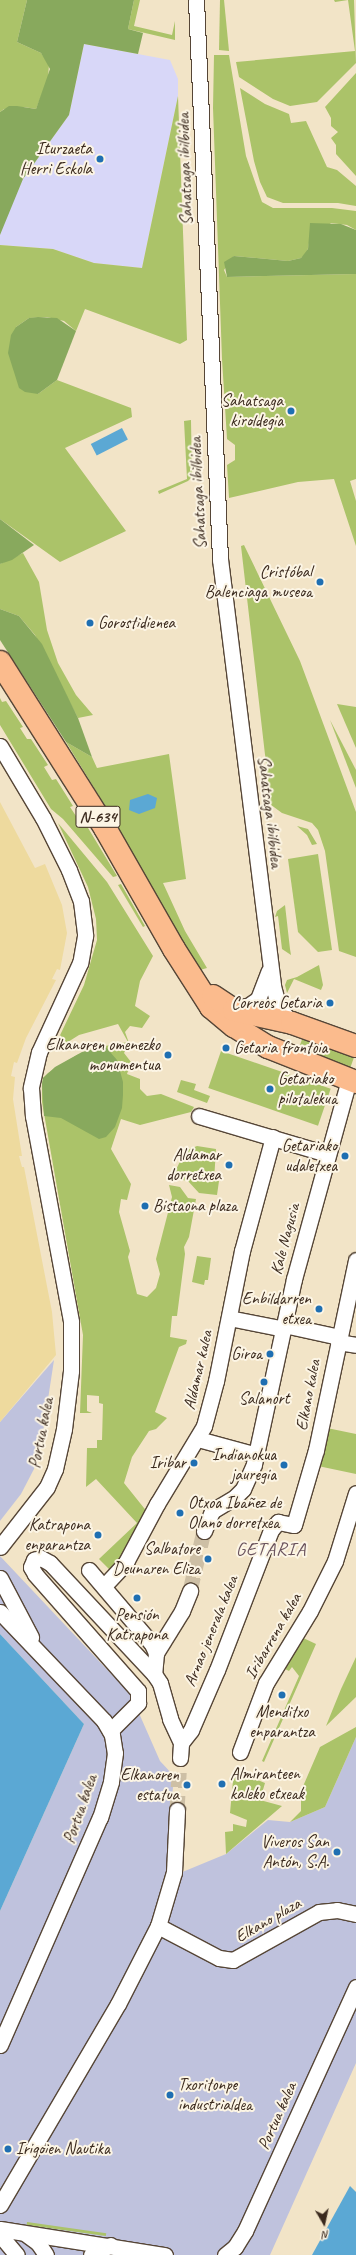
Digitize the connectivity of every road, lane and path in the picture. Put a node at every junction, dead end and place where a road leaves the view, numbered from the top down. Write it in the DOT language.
graph roads {
  1 [pos="196,0"];
  2 [pos="0,662"];
  3 [pos="0,746"];
  4 [pos="270,969"];
  5 [pos="190,975"];
  6 [pos="231,1008"];
  7 [pos="269,1017"];
  8 [pos="292,1023"];
  9 [pos="356,1046"];
  10 [pos="282,1054"];
  11 [pos="353,1081"];
  12 [pos="199,1116"];
  13 [pos="273,1137"];
  14 [pos="328,1154"];
  15 [pos="356,1260"];
  16 [pos="229,1318"];
  17 [pos="284,1327"];
  18 [pos="339,1339"];
  19 [pos="356,1345"];
  20 [pos="198,1439"];
  21 [pos="257,1454"];
  22 [pos="356,1493"];
  23 [pos="282,1522"];
  24 [pos="204,1531"];
  25 [pos="0,1547"];
  26 [pos="89,1570"];
  27 [pos="0,1578"];
  28 [pos="104,1586"];
  29 [pos="190,1591"];
  30 [pos="0,1612"];
  31 [pos="38,1652"];
  32 [pos="156,1653"];
  33 [pos="154,1674"];
  34 [pos="110,1731"];
  35 [pos="181,1743"];
  36 [pos="240,1752"];
  37 [pos="180,1758"];
  38 [pos="177,1810"];
  39 [pos="356,1914"];
  40 [pos="158,1926"];
  41 [pos="356,1987"];
  42 [pos="0,2045"];
  43 [pos="0,2205"];
  44 [pos="0,2229"];
  45 [pos="0,2235"];
  46 [pos="26,2235"];
  47 [pos="111,2245"];
  48 [pos="17,2255"];
  49 [pos="46,2255"];
  50 [pos="91,2255"];
  51 [pos="165,2255"];
  52 [pos="225,2255"];
  1 -- 4 [label="street, Sahatsaga ibilbidea"];
  2 -- 5 [label="highway, N-634"];
  3 -- 25 [label="street, Portua kalea"];
  4 -- 6 [label="street"];
  4 -- 7 [label="street"];
  4 -- 8 [label="street, Sahatsaga ibilbidea"];
  5 -- 6 [label="highway, N-634"];
  5 -- 10 [label="highway, N-634"];
  6 -- 7 [label="highway, N-634"];
  7 -- 8 [label="highway, N-634"];
  7 -- 10 [label="highway"];
  8 -- 9 [label="highway, N-634"];
  10 -- 11 [label="highway, N-634"];
  11 -- 14 [label="street, Kale Nagusia"];
  12 -- 13 [label="street"];
  13 -- 14 [label="street"];
  13 -- 16 [label="street, Aldamar kalea"];
  14 -- 17 [label="street, Kale Nagusia"];
  15 -- 18 [label="street, Elkano kalea"];
  16 -- 17 [label="street"];
  16 -- 20 [label="street, Aldamar kalea"];
  17 -- 18 [label="street"];
  17 -- 21 [label="street, Kale Nagusia"];
  18 -- 19 [label="street"];
  18 -- 23 [label="street, Elkano kalea"];
  20 -- 21 [label="street"];
  20 -- 28 [label="street, Aldamar kalea"];
  21 -- 24 [label="street, Kale Nagusia"];
  22 -- 36 [label="street, Iribarrena kalea"];
  23 -- 35 [label="street, Arnao jenerala kalea"];
  26 -- 28 [label="street"];
  27 -- 31 [label="street"];
  28 -- 32 [label="street"];
  29 -- 32 [label="street"];
  30 -- 31 [label="street, Portua kalea"];
  31 -- 34 [label="street, Portua kalea"];
  32 -- 33 [label="street"];
  33 -- 34 [label="street"];
  33 -- 35 [label="street"];
  34 -- 42 [label="street, Portua kalea"];
  35 -- 37 [label="street"];
  38 -- 40 [label="street"];
  39 -- 40 [label="street, Elkano plaza"];
  40 -- 43 [label="street"];
  41 -- 52 [label="street, Portua kalea"];
  44 -- 46 [label="street"];
  45 -- 48 [label="street"];
  46 -- 47 [label="street"];
  46 -- 49 [label="street"];
  47 -- 50 [label="street"];
  47 -- 51 [label="street"];
}
